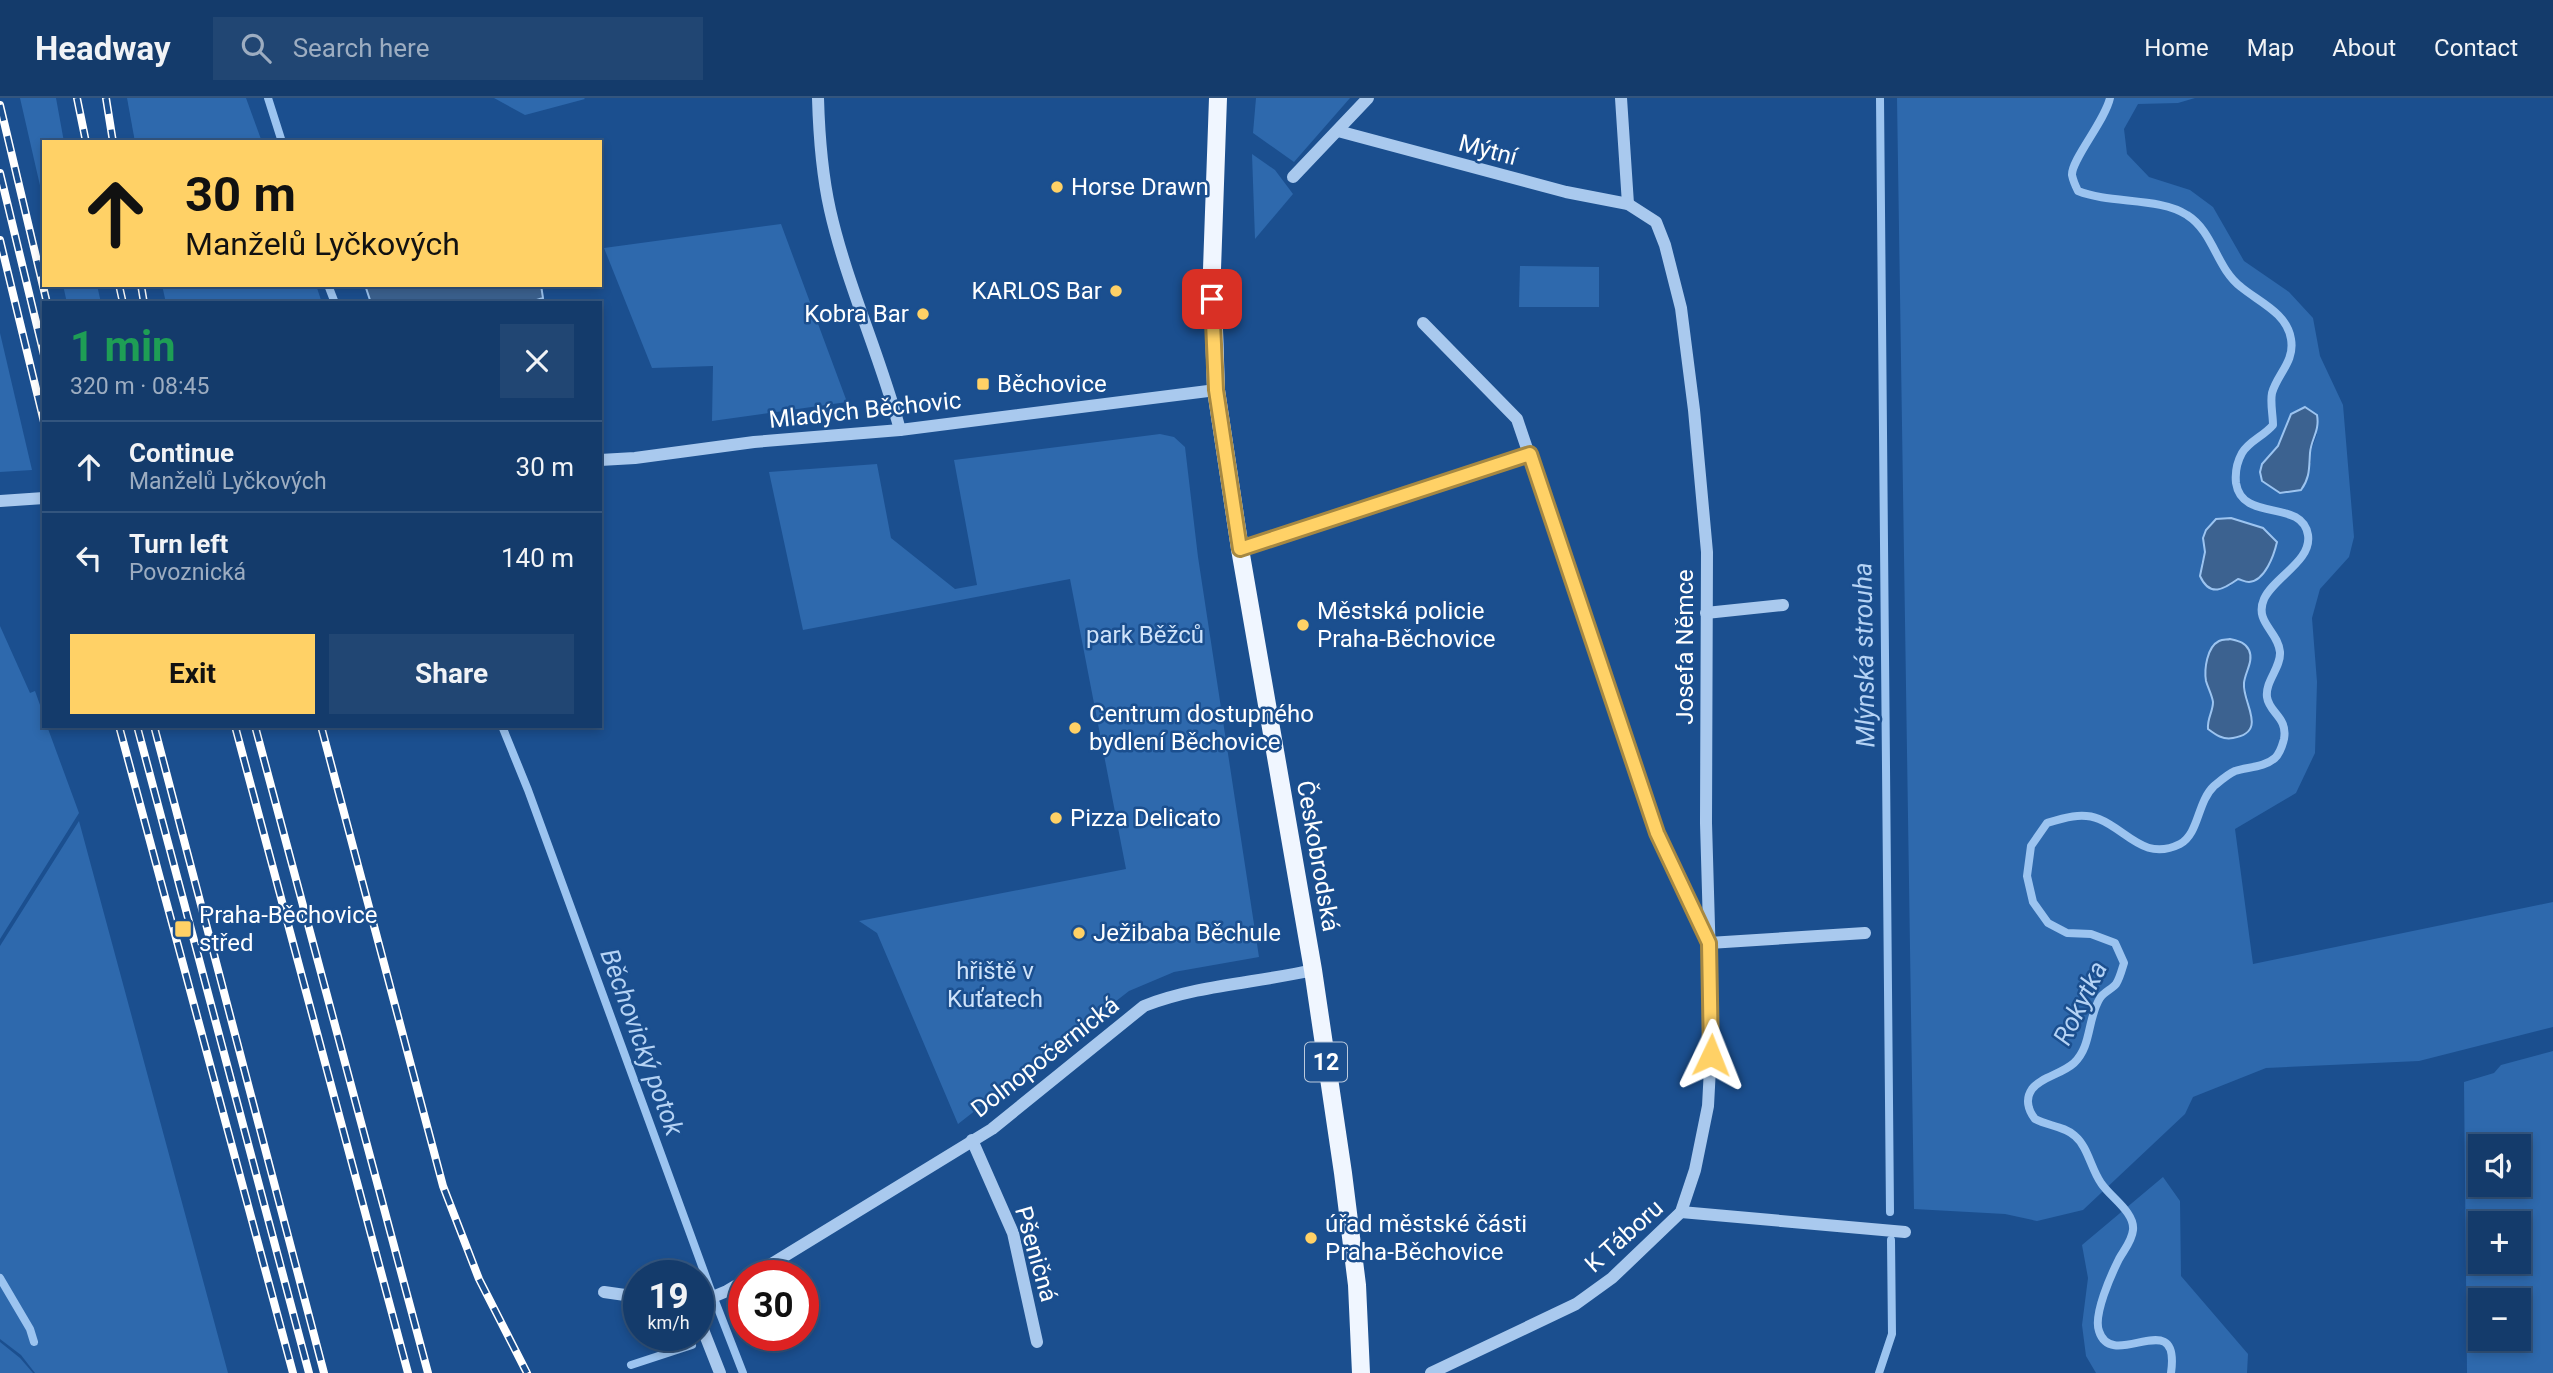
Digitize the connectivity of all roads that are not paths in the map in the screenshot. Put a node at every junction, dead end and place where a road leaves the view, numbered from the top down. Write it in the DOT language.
graph roads {
  1 [pos="818,98"];
  2 [pos="1218,98"];
  3 [pos="1368,98"];
  4 [pos="1621,98"];
  5 [pos="1338,131"];
  6 [pos="1293,177"];
  7 [pos="1628,204"];
  8 [pos="1423,323"];
  9 [pos="1216,390"];
  10 [pos="900,430"];
  11 [pos="1530,454"];
  12 [pos="602,460"];
  13 [pos="42,498"];
  14 [pos="0,501"];
  15 [pos="1240,549"];
  16 [pos="1783,605"];
  17 [pos="1706,613"];
  18 [pos="1865,933"];
  19 [pos="1709,943"];
  20 [pos="1313,970"];
  21 [pos="972,1140"];
  22 [pos="1681,1212"];
  23 [pos="1905,1233"];
  24 [pos="778,1260"];
  25 [pos="604,1292"];
  26 [pos="623,1295"];
  27 [pos="1037,1342"];
  28 [pos="711,1351"];
  29 [pos="720,1373"];
  30 [pos="1361,1373"];
  31 [pos="1431,1373"];
  1 -- 10 [label="street"];
  2 -- 9 [label="main road, Českobrodská / 12"];
  3 -- 5 [label="street"];
  4 -- 7 [label="street"];
  5 -- 6 [label="street"];
  5 -- 7 [label="street, Mýtní"];
  7 -- 17 [label="street, Josefa Němce"];
  8 -- 11 [label="street"];
  9 -- 10 [label="street, Mladých Běchovic"];
  9 -- 15 [label="main road, Českobrodská / 12"];
  10 -- 12 [label="street, Mladých Běchovic"];
  11 -- 15 [label="street"];
  11 -- 19 [label="street"];
  13 -- 14 [label="street"];
  15 -- 20 [label="main road, Českobrodská / 12"];
  16 -- 17 [label="street"];
  17 -- 19 [label="street, Josefa Němce"];
  18 -- 19 [label="street"];
  19 -- 22 [label="street, Josefa Němce"];
  20 -- 21 [label="street, Dolnopočernická"];
  20 -- 30 [label="main road, Českobrodská / 12"];
  21 -- 24 [label="street, Dolnopočernická"];
  21 -- 27 [label="street, Pšeničná"];
  22 -- 23 [label="street, K Táboru"];
  22 -- 31 [label="street, K Táboru"];
  25 -- 26 [label="street"];
  28 -- 29 [label="street"];
}
